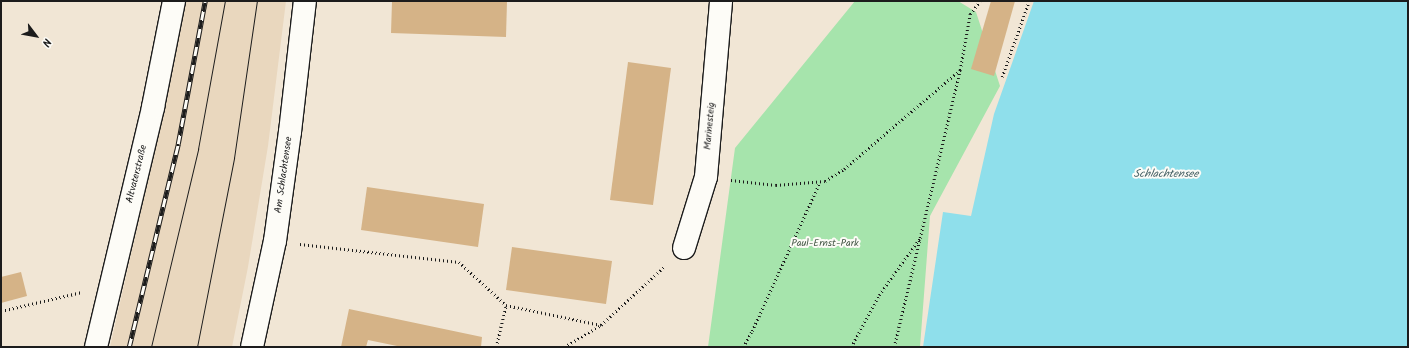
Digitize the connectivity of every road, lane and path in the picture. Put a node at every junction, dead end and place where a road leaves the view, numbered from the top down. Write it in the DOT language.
graph roads {
  1 [pos="174,1"];
  2 [pos="305,1"];
  3 [pos="721,1"];
  4 [pos="980,1"];
  5 [pos="1029,1"];
  6 [pos="960,70"];
  7 [pos="1002,77"];
  8 [pos="706,177"];
  9 [pos="819,184"];
  10 [pos="921,236"];
  11 [pos="275,242"];
  12 [pos="684,248"];
  13 [pos="85,291"];
  14 [pos="506,305"];
  15 [pos="1,311"];
  16 [pos="601,325"];
  17 [pos="96,347"];
  18 [pos="252,347"];
  19 [pos="496,347"];
  20 [pos="564,347"];
  21 [pos="743,347"];
  22 [pos="852,347"];
  23 [pos="894,347"];
  1 -- 17 [label="street, Altvaterstraße"];
  2 -- 11 [label="street, Am Schlachtensee"];
  3 -- 8 [label="street, Marinesteig"];
  4 -- 6 [label="path"];
  5 -- 7 [label="path"];
  6 -- 9 [label="path"];
  6 -- 10 [label="path"];
  8 -- 9 [label="path"];
  8 -- 12 [label="street, Marinesteig"];
  9 -- 21 [label="path"];
  10 -- 22 [label="path"];
  10 -- 23 [label="path"];
  11 -- 14 [label="path"];
  11 -- 18 [label="street, Am Schlachtensee"];
  12 -- 16 [label="path"];
  13 -- 15 [label="path"];
  14 -- 16 [label="path"];
  14 -- 19 [label="path"];
  16 -- 20 [label="path"];
}
